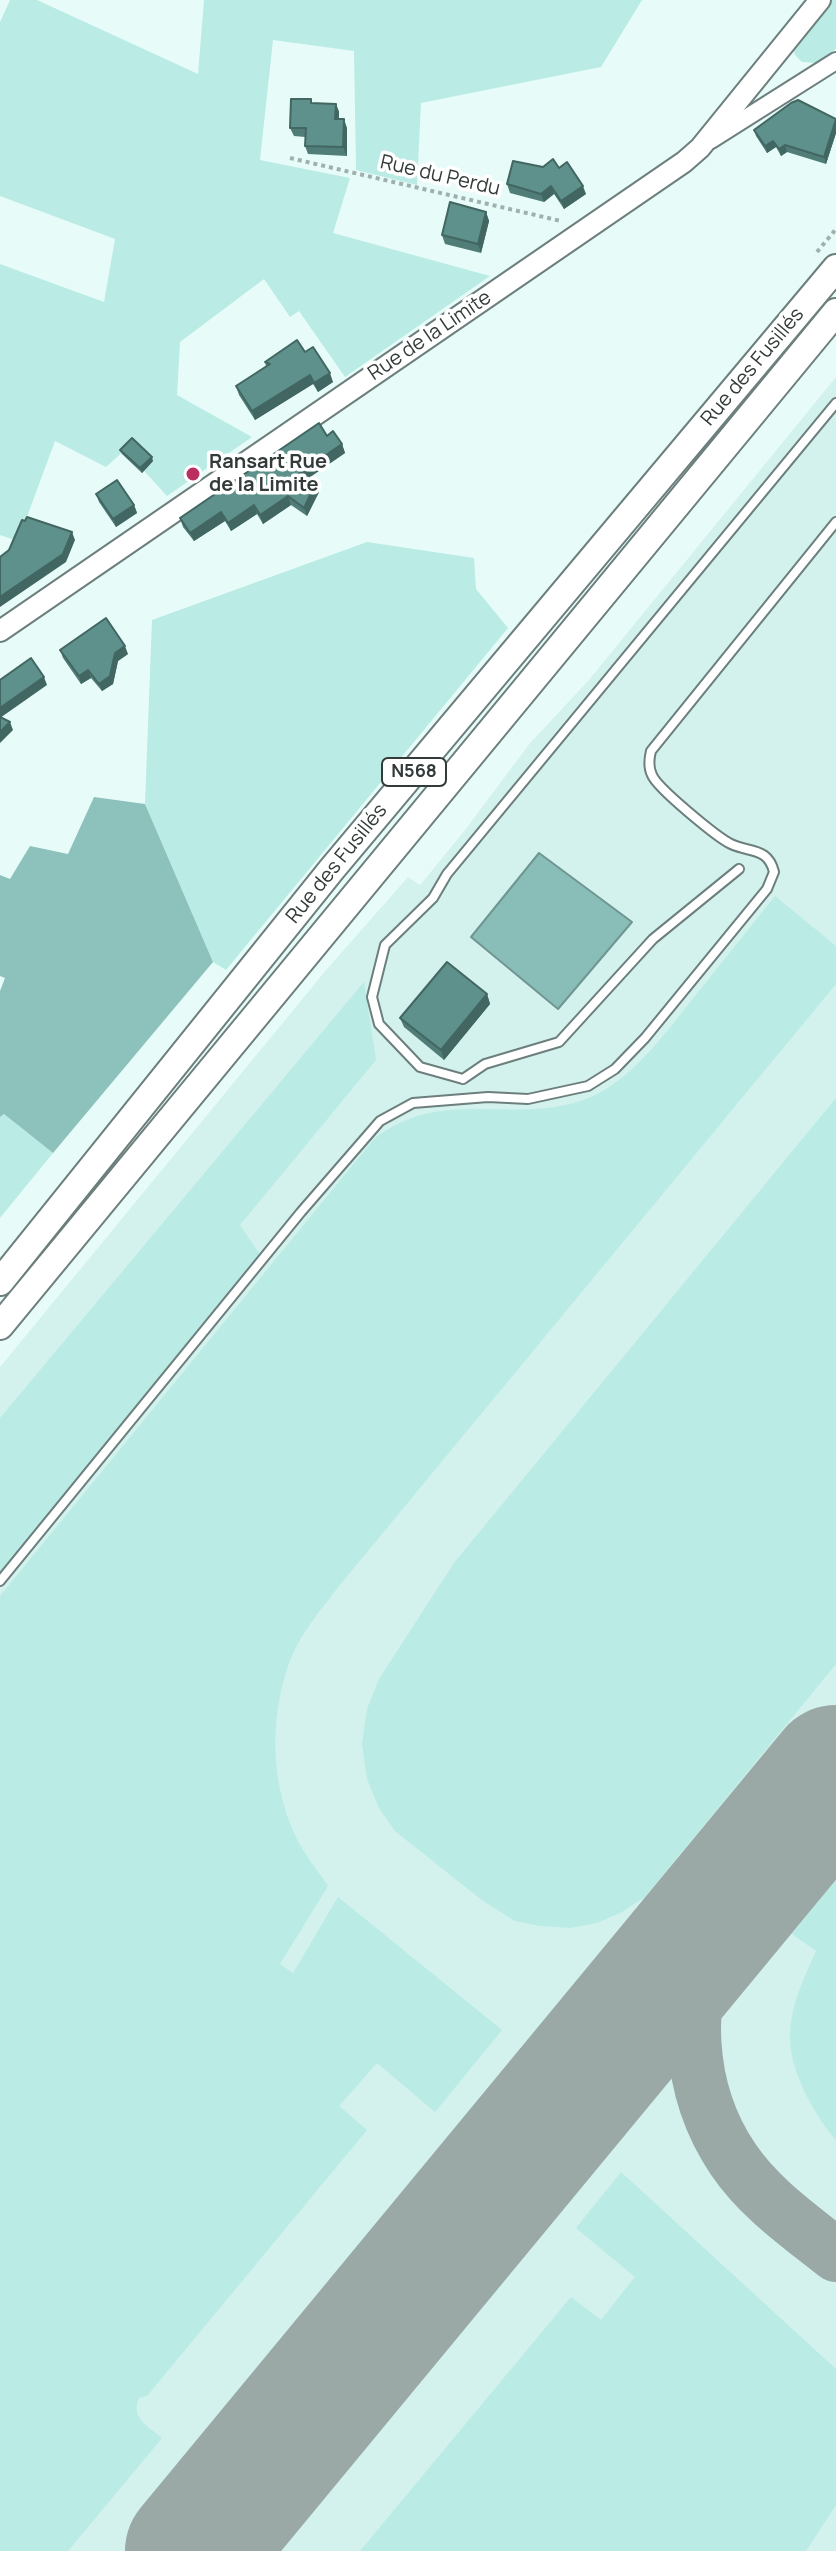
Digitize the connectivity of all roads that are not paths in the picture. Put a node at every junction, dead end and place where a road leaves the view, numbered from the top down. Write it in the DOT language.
graph roads {
  1 [pos="820,0"];
  2 [pos="836,61"];
  3 [pos="700,148"];
  4 [pos="836,268"];
  5 [pos="836,312"];
  6 [pos="836,403"];
  7 [pos="836,522"];
  8 [pos="0,631"];
  9 [pos="739,869"];
  10 [pos="463,1079"];
  11 [pos="464,1100"];
  12 [pos="0,1282"];
  13 [pos="0,1326"];
  14 [pos="0,1581"];
  1 -- 3 [label="street, Rue de la Limite"];
  2 -- 3 [label="street, Rue de la Limite"];
  3 -- 8 [label="street, Rue de la Limite"];
  4 -- 12 [label="highway, Rue des Fusillés / N568"];
  5 -- 13 [label="highway, Rue des Fusillés / N568"];
  6 -- 10 [label="lane"];
  7 -- 11 [label="lane"];
  9 -- 10 [label="lane"];
  10 -- 11 [label="lane"];
  11 -- 14 [label="lane"];
}
